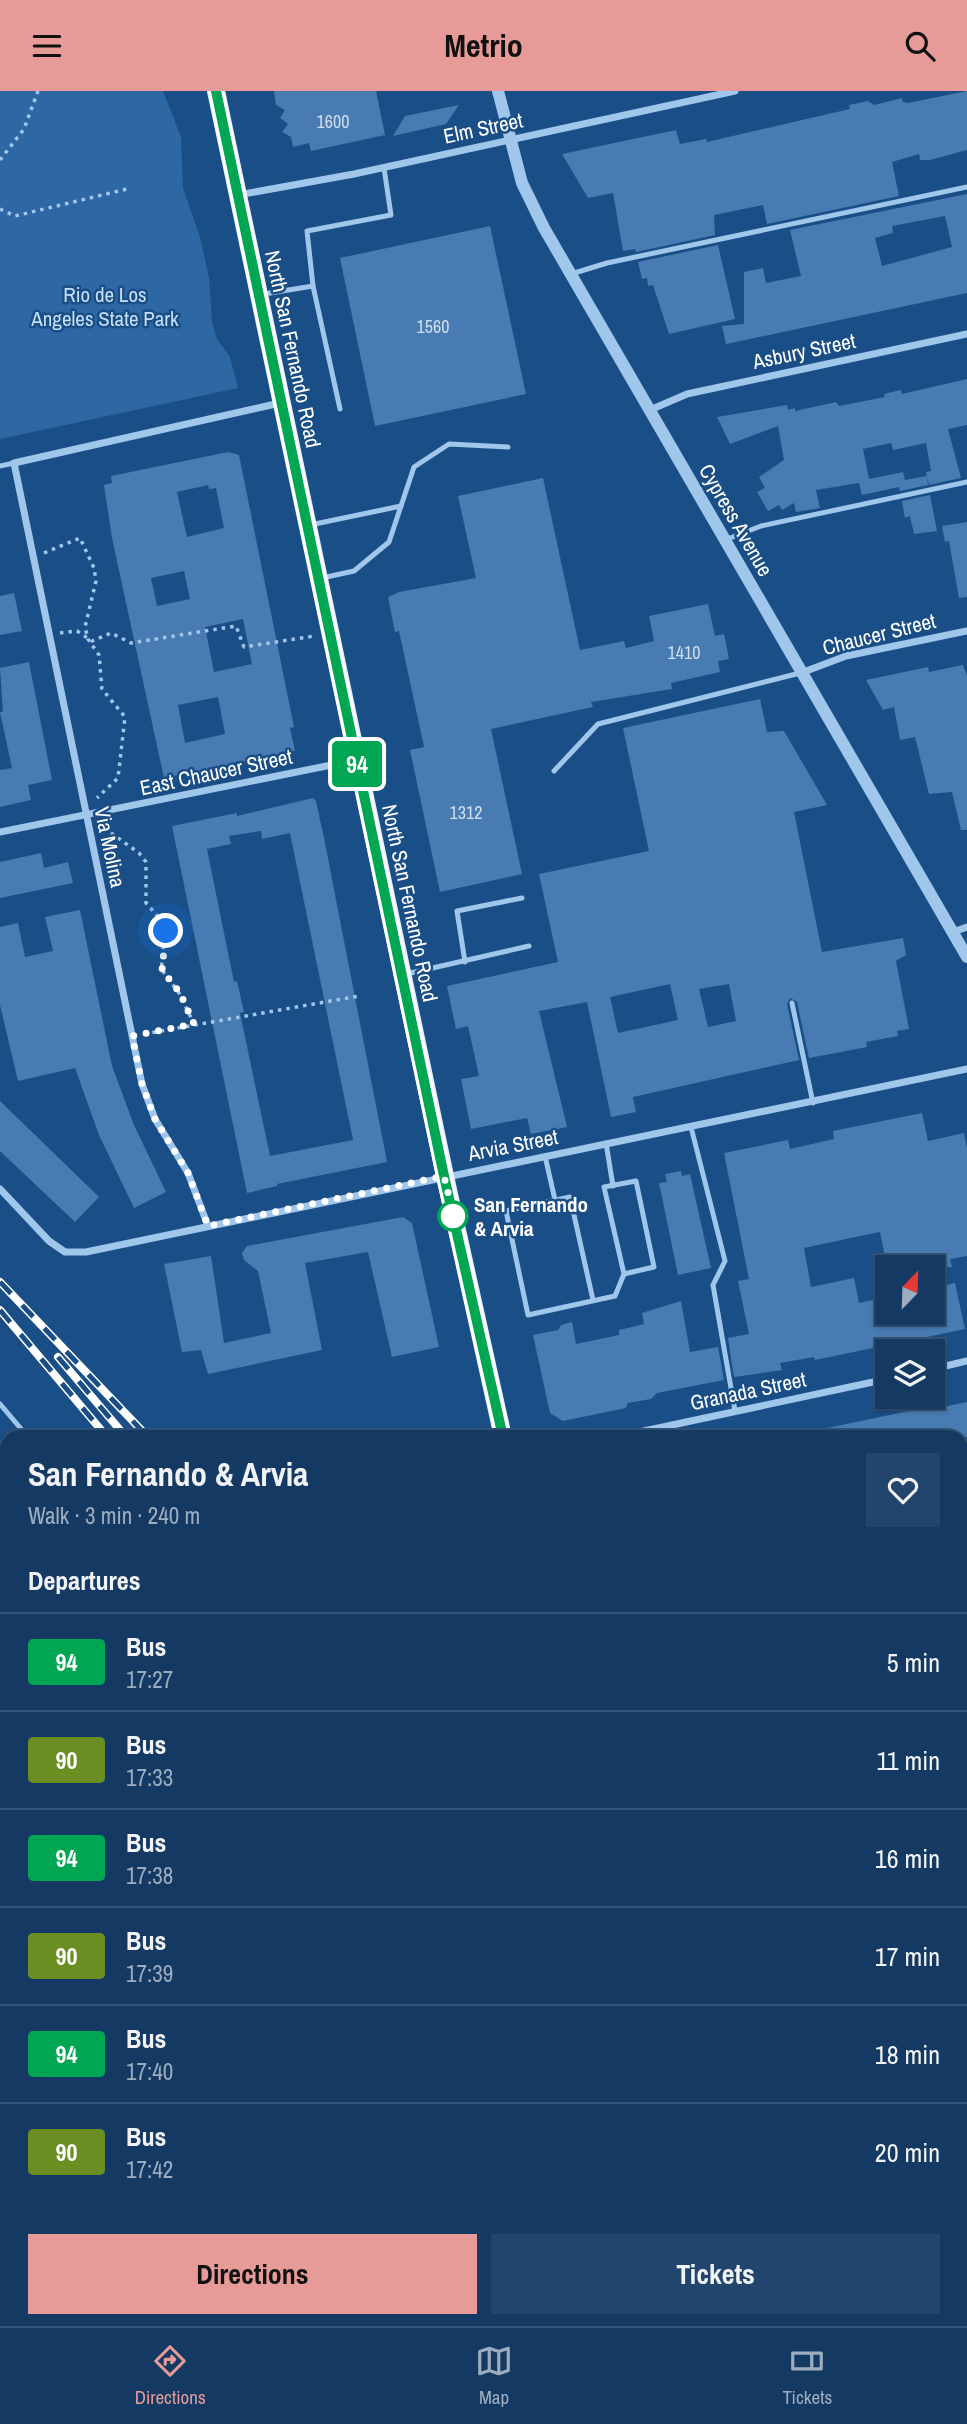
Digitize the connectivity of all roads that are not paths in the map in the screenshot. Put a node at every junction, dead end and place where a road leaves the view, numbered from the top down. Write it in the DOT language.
graph roads {
  1 [pos="216,91"];
  2 [pos="498,91"];
  3 [pos="735,91"];
  4 [pos="509,141"];
  5 [pos="384,168"];
  6 [pos="967,187"];
  7 [pos="237,196"];
  8 [pos="571,274"];
  9 [pos="313,286"];
  10 [pos="259,295"];
  11 [pos="967,334"];
  12 [pos="280,403"];
  13 [pos="340,409"];
  14 [pos="650,409"];
  15 [pos="508,447"];
  16 [pos="14,463"];
  17 [pos="0,466"];
  18 [pos="967,482"];
  19 [pos="401,506"];
  20 [pos="307,526"];
  21 [pos="725,540"];
  22 [pos="318,579"];
  23 [pos="967,631"];
  24 [pos="800,673"];
  25 [pos="356,760"];
  26 [pos="554,771"];
  27 [pos="85,816"];
  28 [pos="0,832"];
  29 [pos="522,898"];
  30 [pos="967,927"];
  31 [pos="953,932"];
  32 [pos="529,946"];
  33 [pos="967,957"];
  34 [pos="466,962"];
  35 [pos="403,975"];
  36 [pos="792,1003"];
  37 [pos="967,1069"];
  38 [pos="813,1103"];
  39 [pos="691,1127"];
  40 [pos="606,1143"];
  41 [pos="545,1156"];
  42 [pos="444,1176"];
  43 [pos="614,1186"];
  44 [pos="0,1189"];
  45 [pos="555,1200"];
  46 [pos="208,1226"];
  47 [pos="624,1274"];
  48 [pos="593,1300"];
  49 [pos="967,1361"];
  50 [pos="945,1366"];
  51 [pos="875,1381"];
  52 [pos="0,1404"];
  53 [pos="734,1411"];
  54 [pos="22,1430"];
  55 [pos="501,1430"];
  56 [pos="648,1430"];
  1 -- 7 [label="main road, North San Fernando Road"];
  2 -- 4 [label="street, Cypress Avenue"];
  3 -- 4 [label="street, Elm Street"];
  4 -- 5 [label="street, Elm Street"];
  4 -- 8 [label="street, Cypress Avenue"];
  5 -- 7 [label="street, Elm Street"];
  5 -- 9 [label="lane"];
  6 -- 8 [label="lane"];
  7 -- 10 [label="main road, North San Fernando Road"];
  8 -- 14 [label="street, Cypress Avenue"];
  9 -- 10 [label="lane"];
  9 -- 13 [label="lane"];
  10 -- 12 [label="main road, North San Fernando Road"];
  11 -- 14 [label="street, Asbury Street"];
  12 -- 16 [label="street"];
  12 -- 20 [label="main road, North San Fernando Road"];
  14 -- 21 [label="street, Cypress Avenue"];
  15 -- 19 [label="lane"];
  16 -- 17 [label="lane"];
  16 -- 27 [label="street, Via Molina"];
  18 -- 21 [label="lane"];
  19 -- 20 [label="lane"];
  19 -- 22 [label="lane"];
  20 -- 22 [label="main road, North San Fernando Road"];
  21 -- 24 [label="street, Cypress Avenue"];
  22 -- 25 [label="main road, North San Fernando Road"];
  23 -- 24 [label="street, Chaucer Street"];
  24 -- 26 [label="lane"];
  24 -- 31 [label="street, Cypress Avenue"];
  25 -- 27 [label="street, East Chaucer Street"];
  25 -- 35 [label="main road, North San Fernando Road"];
  27 -- 28 [label="street, East Chaucer Street"];
  27 -- 46 [label="street, Via Molina"];
  29 -- 34 [label="lane"];
  30 -- 31 [label="street"];
  31 -- 33 [label="street, Cypress Avenue"];
  32 -- 34 [label="lane"];
  34 -- 35 [label="lane"];
  35 -- 42 [label="main road, North San Fernando Road"];
  36 -- 38 [label="lane"];
  37 -- 38 [label="street, Arvia Street"];
  38 -- 39 [label="street, Arvia Street"];
  39 -- 40 [label="street, Arvia Street"];
  39 -- 53 [label="lane"];
  40 -- 41 [label="street, Arvia Street"];
  40 -- 43 [label="lane"];
  41 -- 42 [label="street, Arvia Street"];
  41 -- 45 [label="lane"];
  42 -- 46 [label="street, Arvia Street"];
  42 -- 55 [label="main road, North San Fernando Road"];
  43 -- 47 [label="lane"];
  43 -- 47 [label="lane"];
  44 -- 46 [label="street, Arvia Street"];
  45 -- 48 [label="lane"];
  45 -- 48 [label="lane"];
  47 -- 48 [label="lane"];
  49 -- 50 [label="street"];
  51 -- 53 [label="street, Granada Street"];
  52 -- 54 [label="lane"];
  53 -- 56 [label="street, Granada Street"];
}
